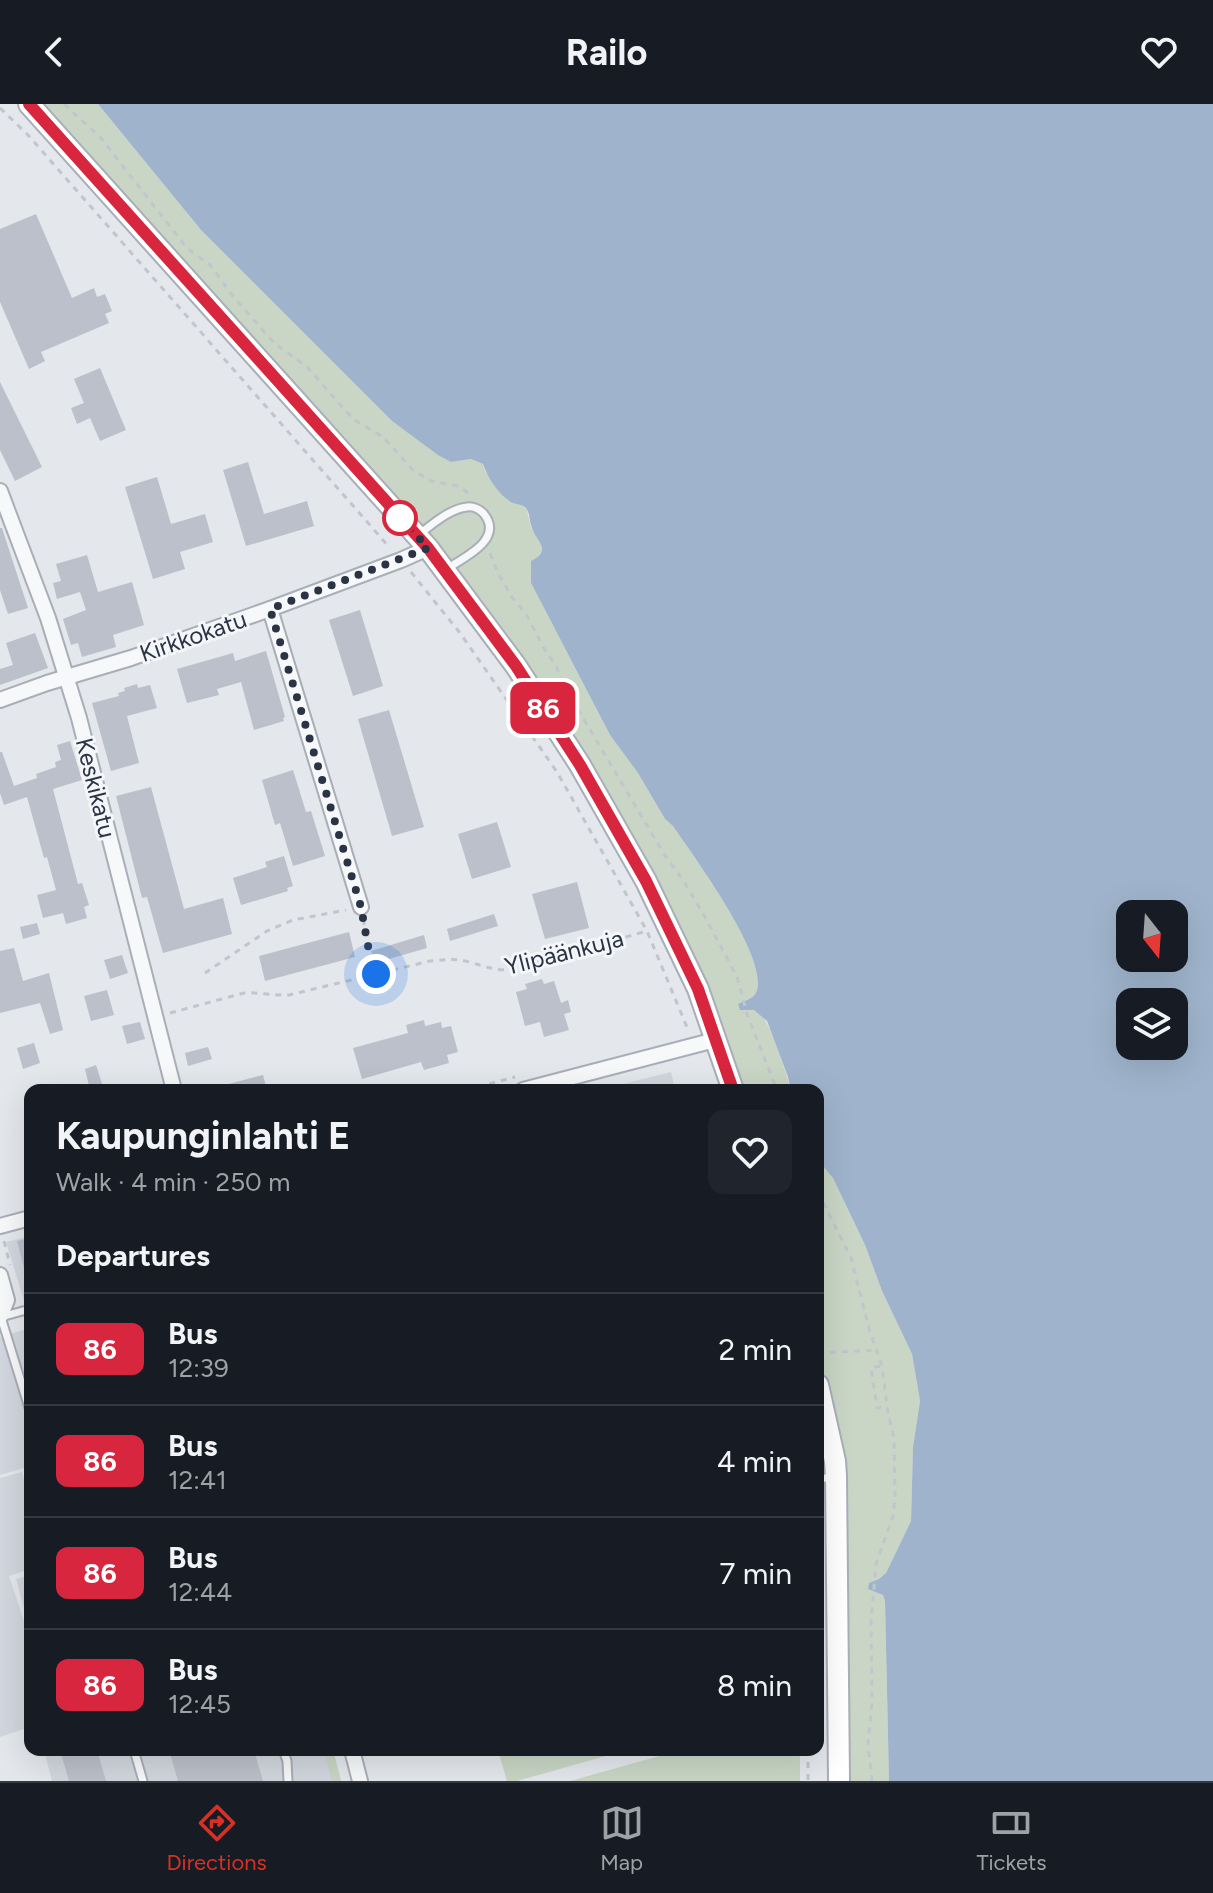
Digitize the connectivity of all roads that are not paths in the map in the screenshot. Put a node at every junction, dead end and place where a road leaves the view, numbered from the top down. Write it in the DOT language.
graph roads {
  1 [pos="29,104"];
  2 [pos="2,499"];
  3 [pos="422,542"];
  4 [pos="444,571"];
  5 [pos="270,609"];
  6 [pos="66,678"];
  7 [pos="0,700"];
  8 [pos="361,907"];
  9 [pos="715,1040"];
  10 [pos="172,1084"];
  11 [pos="546,1084"];
  12 [pos="731,1084"];
  13 [pos="24,1220"];
  14 [pos="0,1226"];
  15 [pos="0,1275"];
  16 [pos="24,1311"];
  17 [pos="1,1317"];
  18 [pos="24,1378"];
  19 [pos="824,1412"];
  20 [pos="827,1478"];
  21 [pos="136,1756"];
  22 [pos="285,1756"];
  23 [pos="354,1756"];
  24 [pos="143,1781"];
  25 [pos="288,1781"];
  26 [pos="360,1781"];
  27 [pos="839,1781"];
  1 -- 3 [label="street"];
  2 -- 6 [label="street, Keskikatu"];
  3 -- 4 [label="street"];
  3 -- 4 [label="lane"];
  3 -- 5 [label="street, Kirkkokatu"];
  4 -- 9 [label="street"];
  5 -- 6 [label="street, Kirkkokatu"];
  5 -- 8 [label="street"];
  6 -- 7 [label="street, Kirkkokatu"];
  6 -- 10 [label="street, Keskikatu"];
  9 -- 11 [label="street"];
  9 -- 12 [label="street"];
  13 -- 14 [label="street"];
  15 -- 17 [label="street"];
  16 -- 17 [label="lane"];
  17 -- 18 [label="lane"];
  19 -- 20 [label="street"];
  20 -- 27 [label="street"];
  21 -- 24 [label="lane"];
  22 -- 25 [label="lane"];
  23 -- 26 [label="street"];
}
